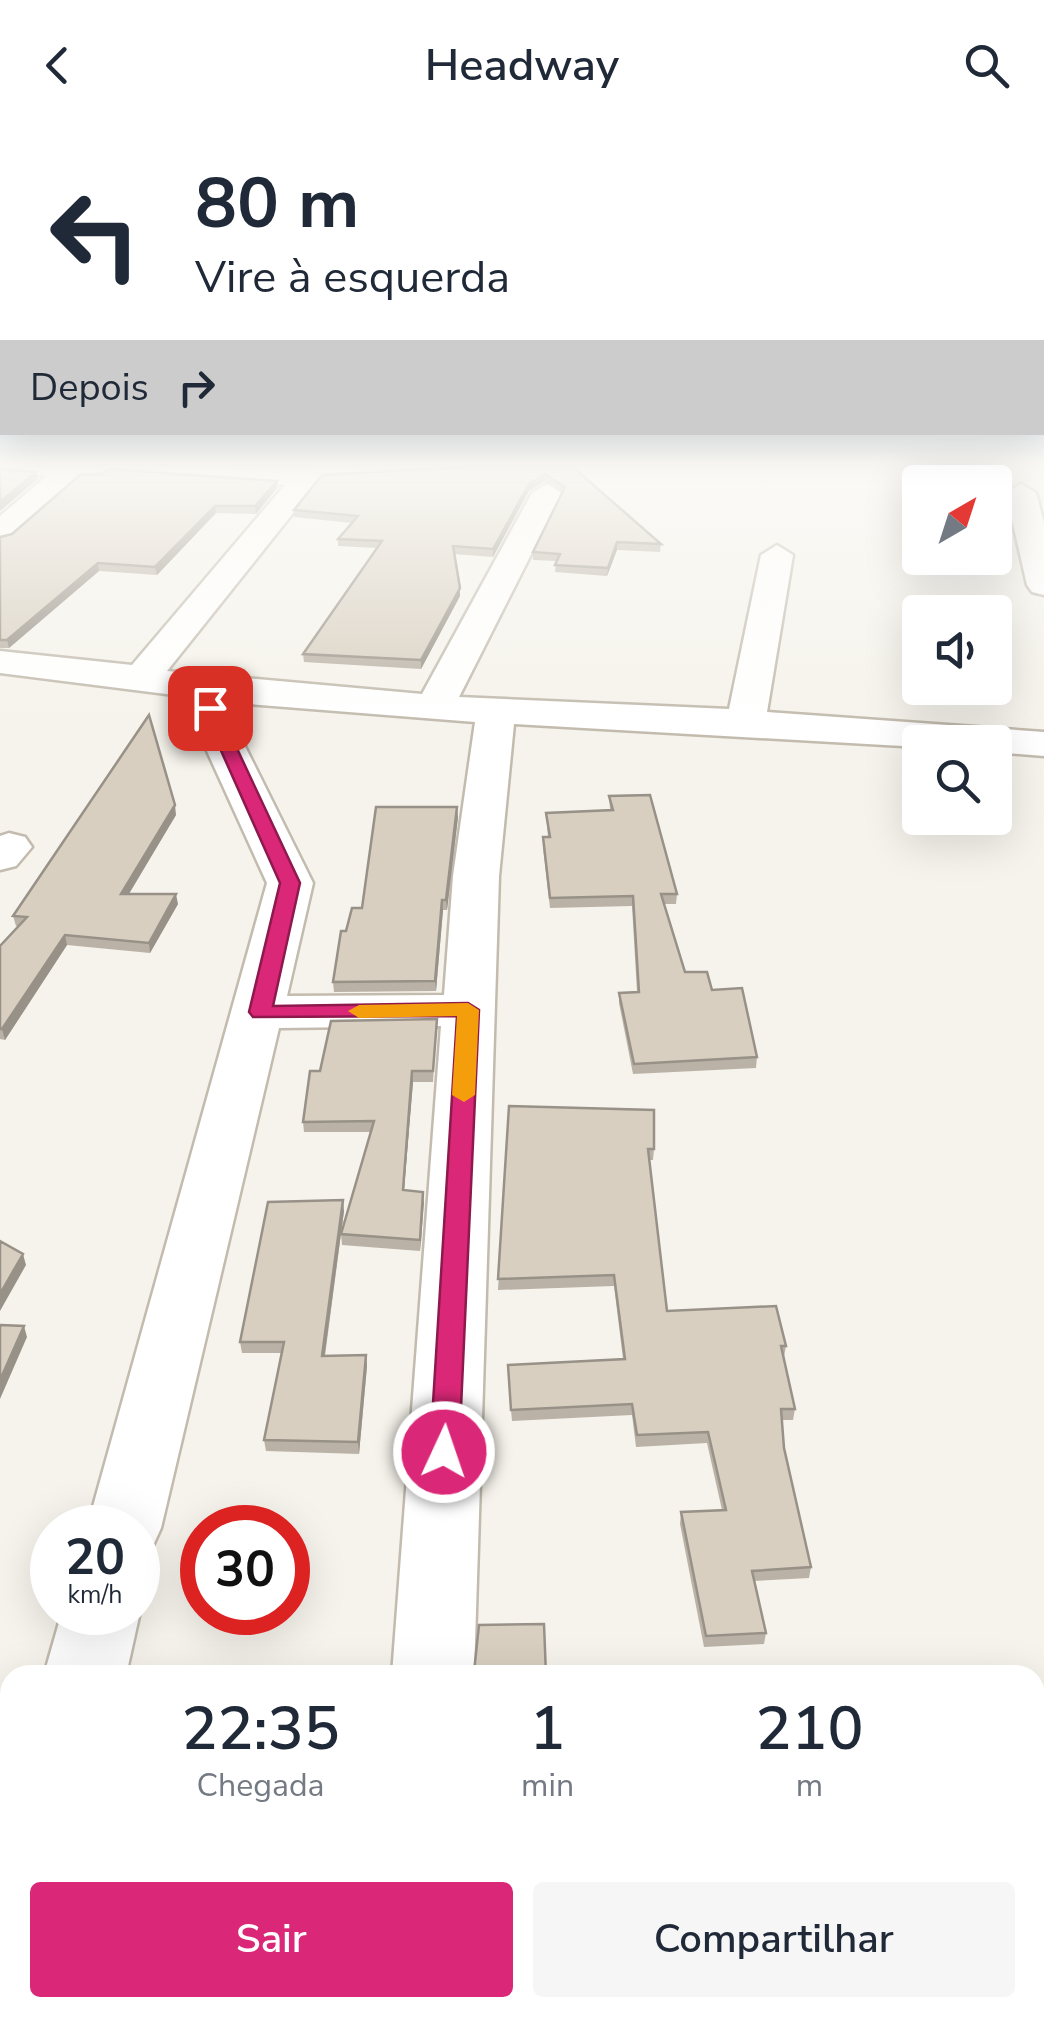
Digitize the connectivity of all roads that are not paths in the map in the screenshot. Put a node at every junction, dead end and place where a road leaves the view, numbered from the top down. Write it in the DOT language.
graph roads {
  1 [pos="246,550"];
  2 [pos="517,550"];
  3 [pos="1035,550"];
  4 [pos="777,555"];
  5 [pos="1044,585"];
  6 [pos="0,662"];
  7 [pos="142,676"];
  8 [pos="197,688"];
  9 [pos="435,707"];
  10 [pos="496,712"];
  11 [pos="746,722"];
  12 [pos="1044,744"];
  13 [pos="468,1010"];
  14 [pos="260,1012"];
  15 [pos="130,1505"];
  16 [pos="96,1635"];
  17 [pos="88,1665"];
  18 [pos="434,1665"];
  1 -- 7 [label="street"];
  2 -- 9 [label="street"];
  3 -- 5 [label="street"];
  4 -- 11 [label="street"];
  6 -- 7 [label="street"];
  7 -- 8 [label="street"];
  8 -- 9 [label="street"];
  8 -- 14 [label="street"];
  9 -- 10 [label="street"];
  10 -- 11 [label="street"];
  10 -- 13 [label="street"];
  11 -- 12 [label="street"];
  13 -- 14 [label="street"];
  13 -- 18 [label="street"];
  14 -- 15 [label="street"];
  16 -- 17 [label="street"];
}
